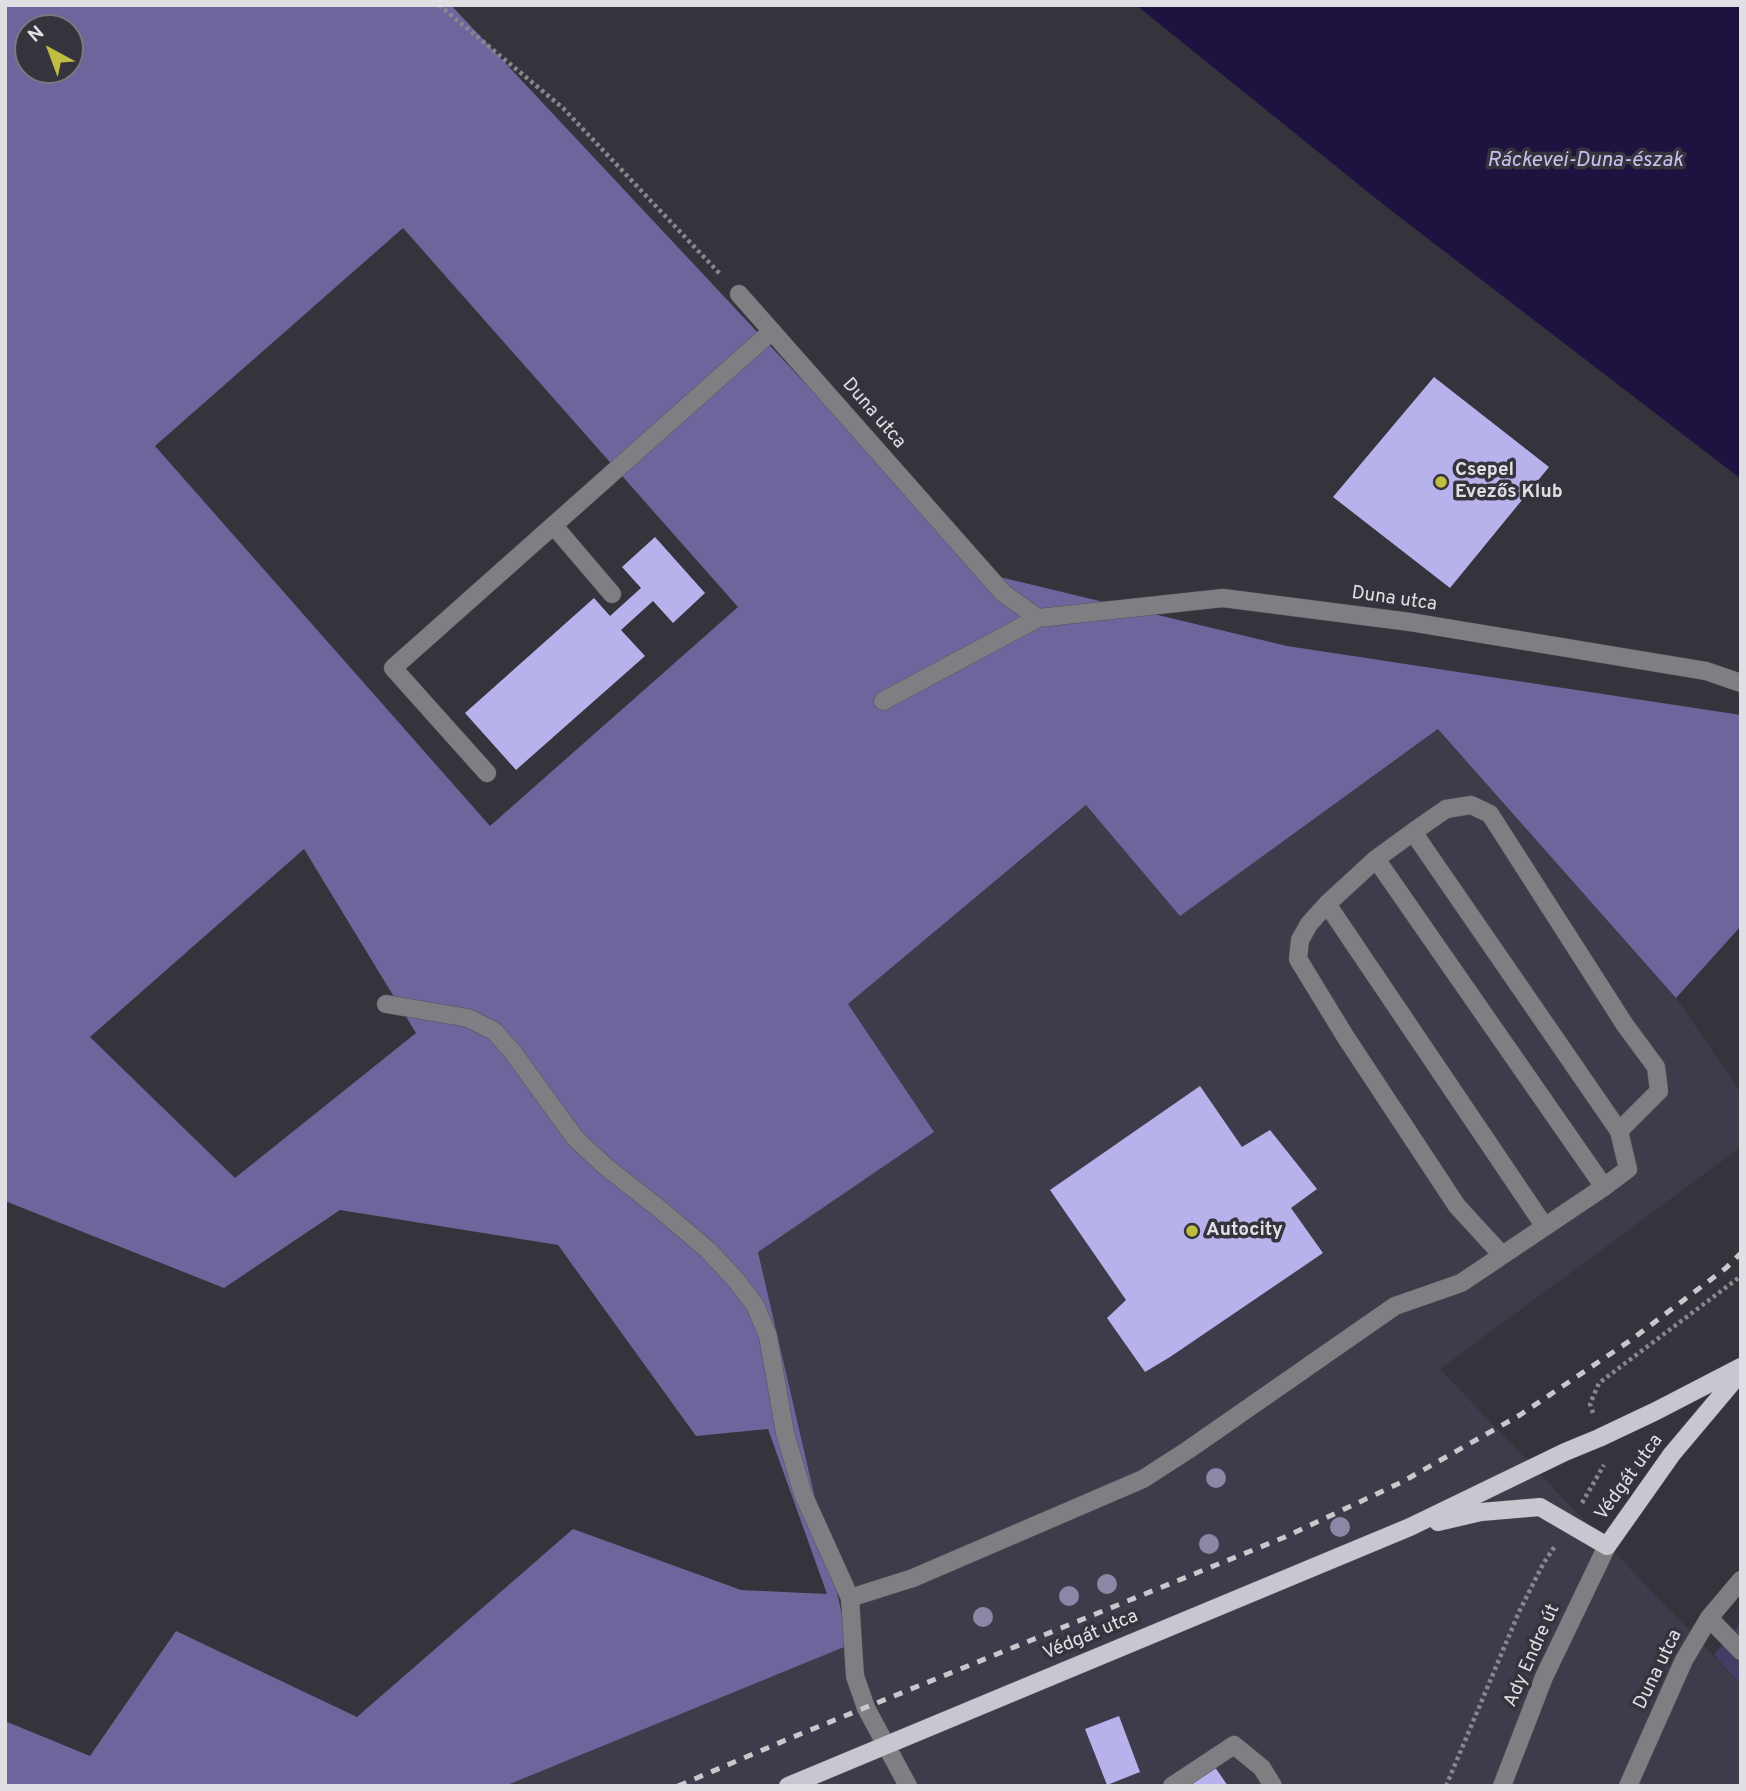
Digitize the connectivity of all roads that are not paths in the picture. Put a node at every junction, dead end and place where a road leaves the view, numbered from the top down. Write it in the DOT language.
graph roads {
  1 [pos="739,294"];
  2 [pos="772,331"];
  3 [pos="554,526"];
  4 [pos="612,594"];
  5 [pos="1038,618"];
  6 [pos="1741,683"];
  7 [pos="883,701"];
  8 [pos="487,773"];
  9 [pos="1413,832"];
  10 [pos="1376,859"];
  11 [pos="1327,904"];
  12 [pos="386,1004"];
  13 [pos="1619,1131"];
  14 [pos="1604,1187"];
  15 [pos="1545,1227"];
  16 [pos="1502,1255"];
  17 [pos="1741,1369"];
  18 [pos="1410,1528"];
  19 [pos="1607,1546"];
  20 [pos="1741,1580"];
  21 [pos="850,1598"];
  22 [pos="1709,1618"];
  23 [pos="1741,1651"];
  24 [pos="886,1744"];
  25 [pos="788,1786"];
  26 [pos="908,1786"];
  27 [pos="1172,1786"];
  28 [pos="1273,1786"];
  29 [pos="1502,1786"];
  30 [pos="1628,1786"];
  1 -- 2 [label="street, Duna utca"];
  2 -- 3 [label="street"];
  2 -- 5 [label="street, Duna utca"];
  3 -- 4 [label="street"];
  3 -- 8 [label="street"];
  5 -- 6 [label="street, Duna utca"];
  5 -- 7 [label="street, Duna utca"];
  9 -- 10 [label="street"];
  9 -- 13 [label="street"];
  9 -- 13 [label="street"];
  10 -- 11 [label="street"];
  10 -- 14 [label="street"];
  11 -- 15 [label="street"];
  11 -- 16 [label="street"];
  12 -- 21 [label="street"];
  13 -- 14 [label="street"];
  14 -- 15 [label="street"];
  15 -- 16 [label="street"];
  16 -- 21 [label="street"];
  17 -- 18 [label="main road, Védgát utca"];
  17 -- 19 [label="main road, Védgát utca"];
  18 -- 19 [label="main road, Védgát utca"];
  18 -- 24 [label="main road, Védgát utca"];
  19 -- 29 [label="street, Ady Endre út"];
  20 -- 22 [label="street, Duna utca"];
  21 -- 24 [label="street"];
  22 -- 23 [label="street"];
  22 -- 30 [label="street, Duna utca"];
  24 -- 25 [label="main road, Védgát utca"];
  24 -- 26 [label="street"];
  27 -- 28 [label="street"];
}
